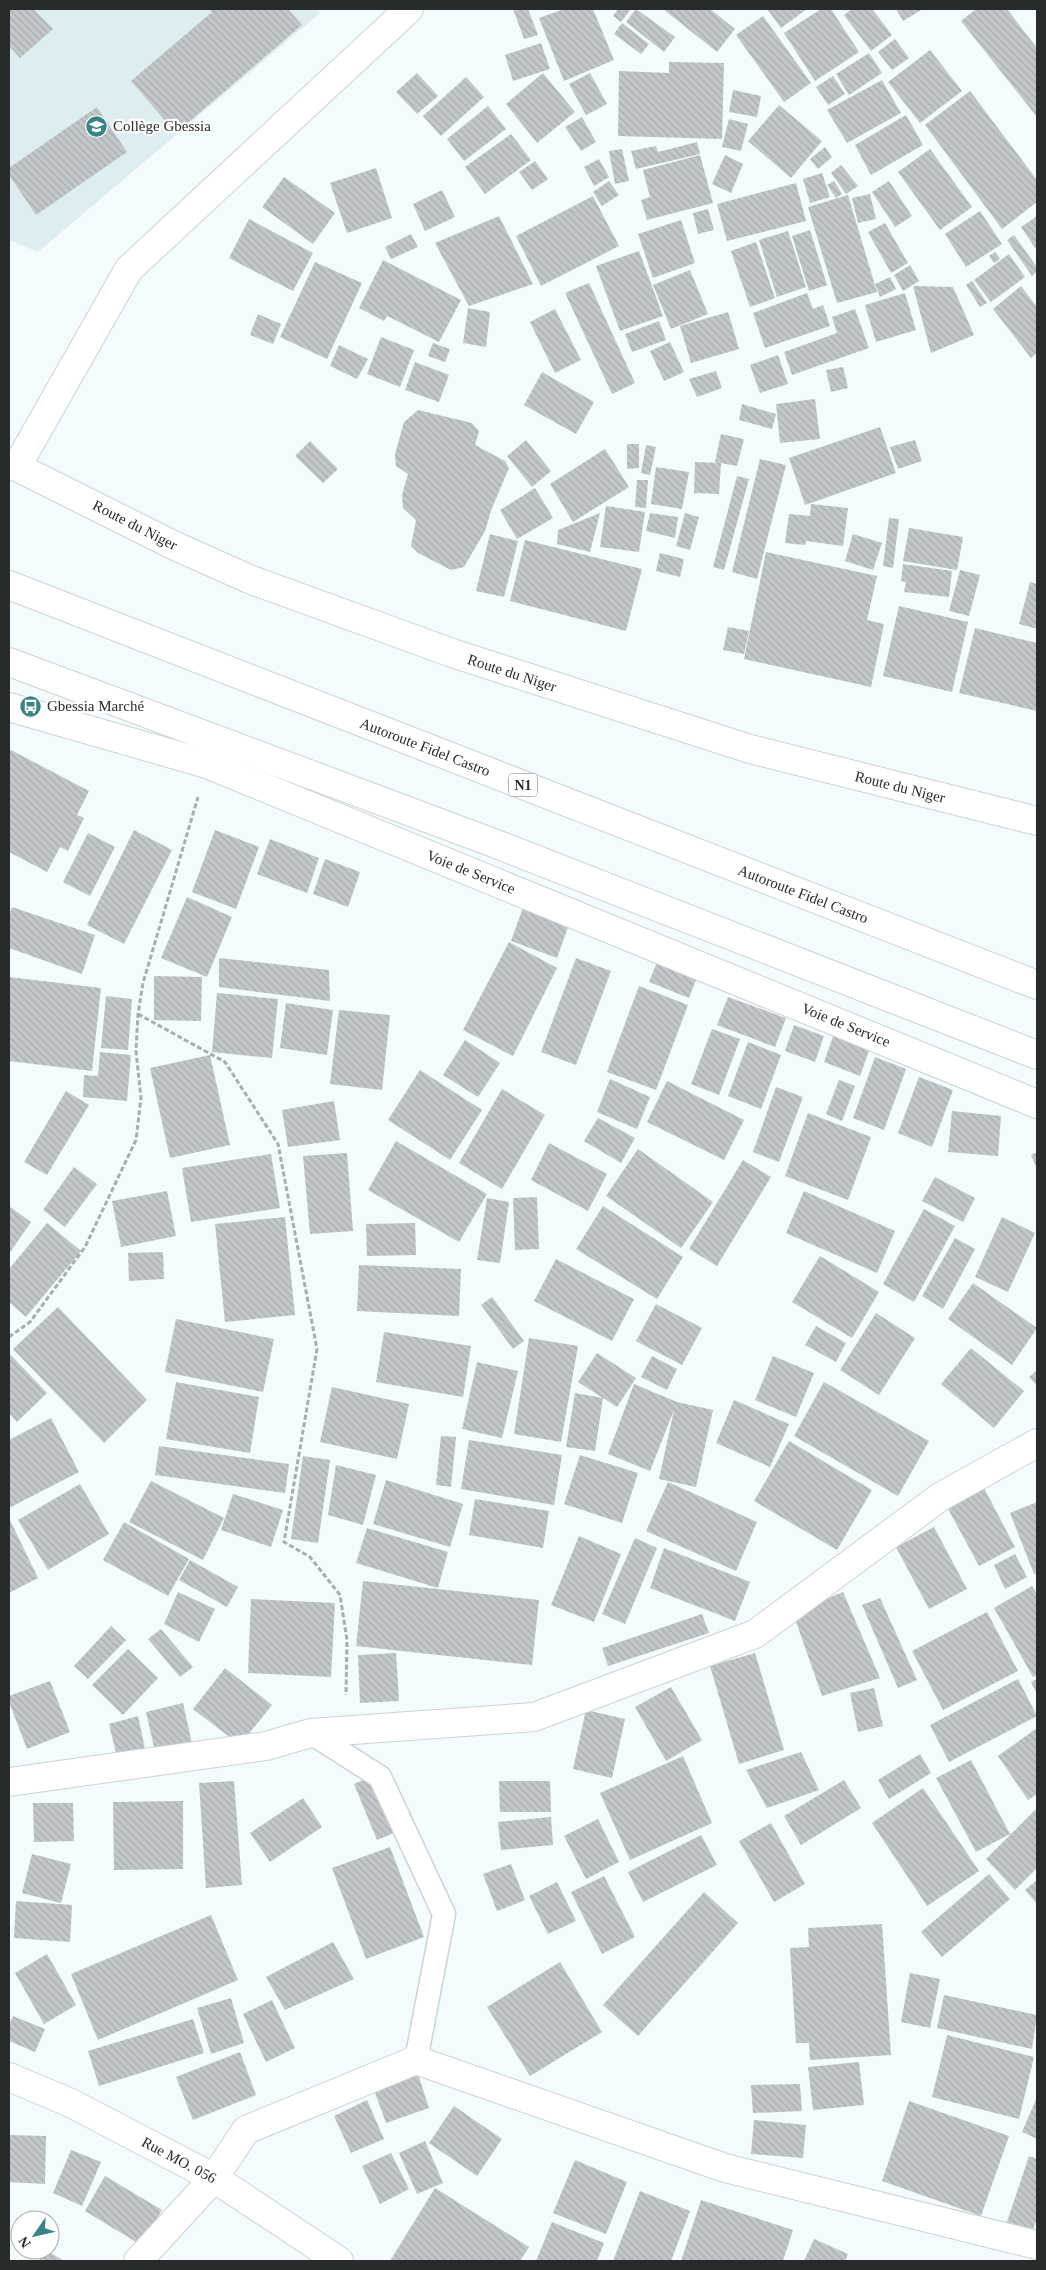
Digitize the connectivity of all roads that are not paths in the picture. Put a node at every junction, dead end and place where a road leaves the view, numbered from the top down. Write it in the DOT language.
graph roads {
  1 [pos="409,9"];
  2 [pos="13,464"];
  3 [pos="9,585"];
  4 [pos="9,662"];
  5 [pos="9,707"];
  6 [pos="1037,821"];
  7 [pos="1037,985"];
  8 [pos="1037,1055"];
  9 [pos="1037,1104"];
  10 [pos="1037,1443"];
  11 [pos="311,1733"];
  12 [pos="9,1782"];
  13 [pos="416,2060"];
  14 [pos="9,2077"];
  15 [pos="214,2178"];
  16 [pos="1037,2245"];
  17 [pos="138,2261"];
  18 [pos="339,2261"];
  1 -- 2 [label="main road"];
  2 -- 6 [label="main road, Route du Niger"];
  3 -- 7 [label="main road, Autoroute Fidel Castro / N1"];
  4 -- 8 [label="main road"];
  5 -- 9 [label="main road, Voie de Service"];
  10 -- 11 [label="main road"];
  11 -- 12 [label="main road"];
  11 -- 13 [label="lane"];
  13 -- 15 [label="main road"];
  13 -- 16 [label="main road"];
  14 -- 15 [label="main road, Rue MO. 056"];
  15 -- 17 [label="main road"];
  15 -- 18 [label="main road, Rue MO. 056"];
}
